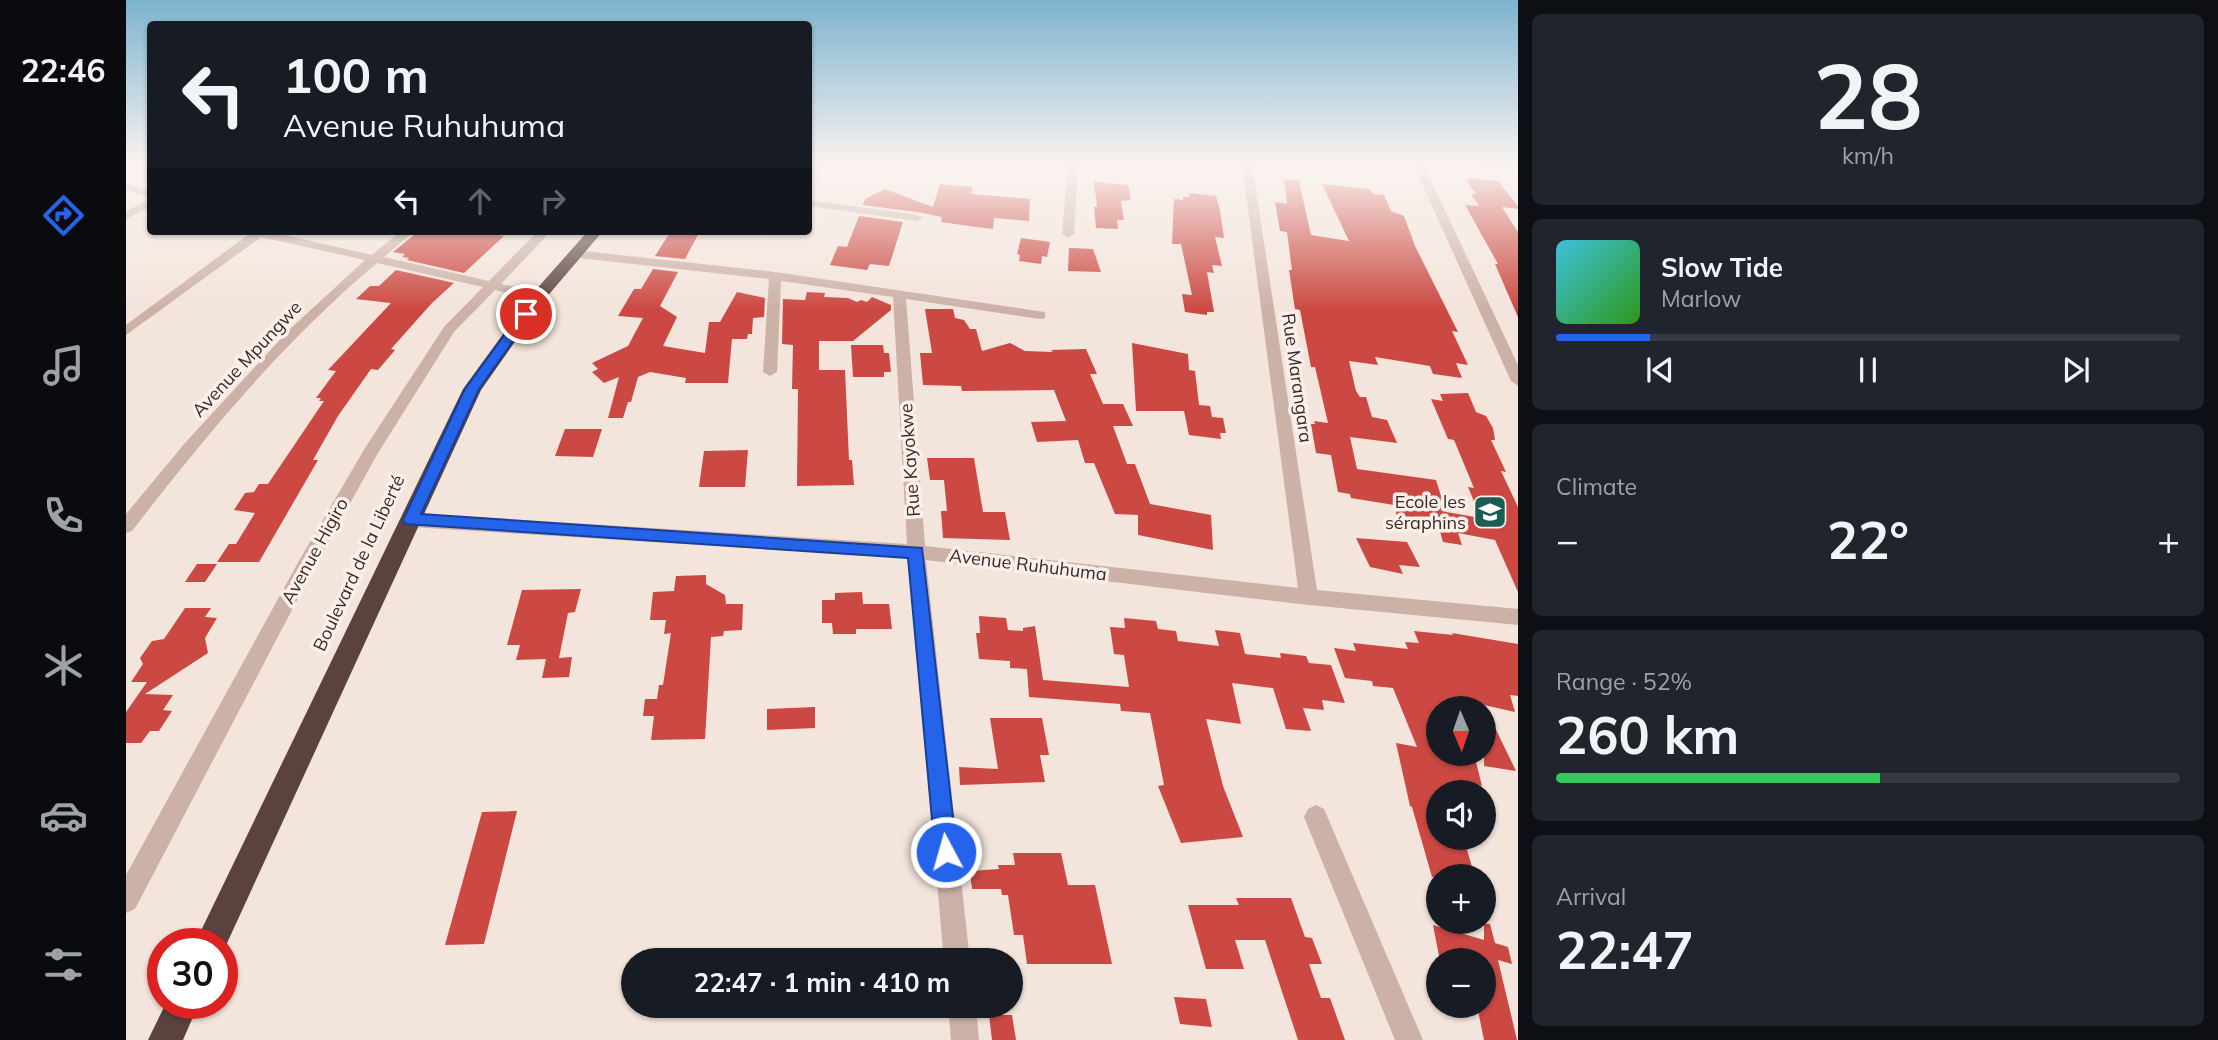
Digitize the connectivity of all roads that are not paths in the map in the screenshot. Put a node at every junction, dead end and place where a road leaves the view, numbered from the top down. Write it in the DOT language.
graph roads {
  1 [pos="878,213"];
  2 [pos="1070,213"];
  3 [pos="1254,213"];
  4 [pos="1440,213"];
  5 [pos="918,218"];
  6 [pos="1068,234"];
  7 [pos="253,235"];
  8 [pos="269,235"];
  9 [pos="403,235"];
  10 [pos="541,235"];
  11 [pos="592,235"];
  12 [pos="574,254"];
  13 [pos="372,260"];
  14 [pos="775,276"];
  15 [pos="491,285"];
  16 [pos="899,293"];
  17 [pos="539,296"];
  18 [pos="1040,315"];
  19 [pos="126,331"];
  20 [pos="771,372"];
  21 [pos="1518,381"];
  22 [pos="411,520"];
  23 [pos="126,526"];
  24 [pos="916,552"];
  25 [pos="1309,597"];
  26 [pos="1518,617"];
  27 [pos="1316,817"];
  28 [pos="126,900"];
  29 [pos="218,928"];
  30 [pos="956,948"];
  31 [pos="963,1018"];
  32 [pos="175,1019"];
  33 [pos="165,1040"];
  34 [pos="965,1040"];
  35 [pos="1409,1040"];
  1 -- 5 [label="street"];
  2 -- 6 [label="street"];
  3 -- 25 [label="street, Rue Marangara"];
  4 -- 21 [label="street"];
  7 -- 19 [label="street"];
  8 -- 13 [label="street"];
  9 -- 13 [label="street, Avenue Mpungwe"];
  10 -- 15 [label="street, Avenue Higiro"];
  11 -- 12 [label="highway, Boulevard de la Liberté"];
  12 -- 14 [label="street"];
  12 -- 17 [label="highway, Boulevard de la Liberté"];
  13 -- 15 [label="street"];
  13 -- 23 [label="street, Avenue Mpungwe"];
  14 -- 16 [label="street"];
  14 -- 20 [label="street"];
  15 -- 17 [label="street"];
  15 -- 28 [label="street, Avenue Higiro"];
  16 -- 18 [label="street"];
  16 -- 24 [label="street, Rue Kayokwe"];
  17 -- 22 [label="highway, Boulevard de la Liberté"];
  22 -- 24 [label="street, Avenue Ruhuhuma"];
  22 -- 29 [label="highway, Boulevard de la Liberté"];
  24 -- 25 [label="street, Avenue Ruhuhuma"];
  24 -- 30 [label="street, Rue Kayokwe"];
  25 -- 26 [label="street, Avenue Ruhuhuma"];
  27 -- 35 [label="street"];
  31 -- 34 [label="street"];
  32 -- 33 [label="highway"];
}
